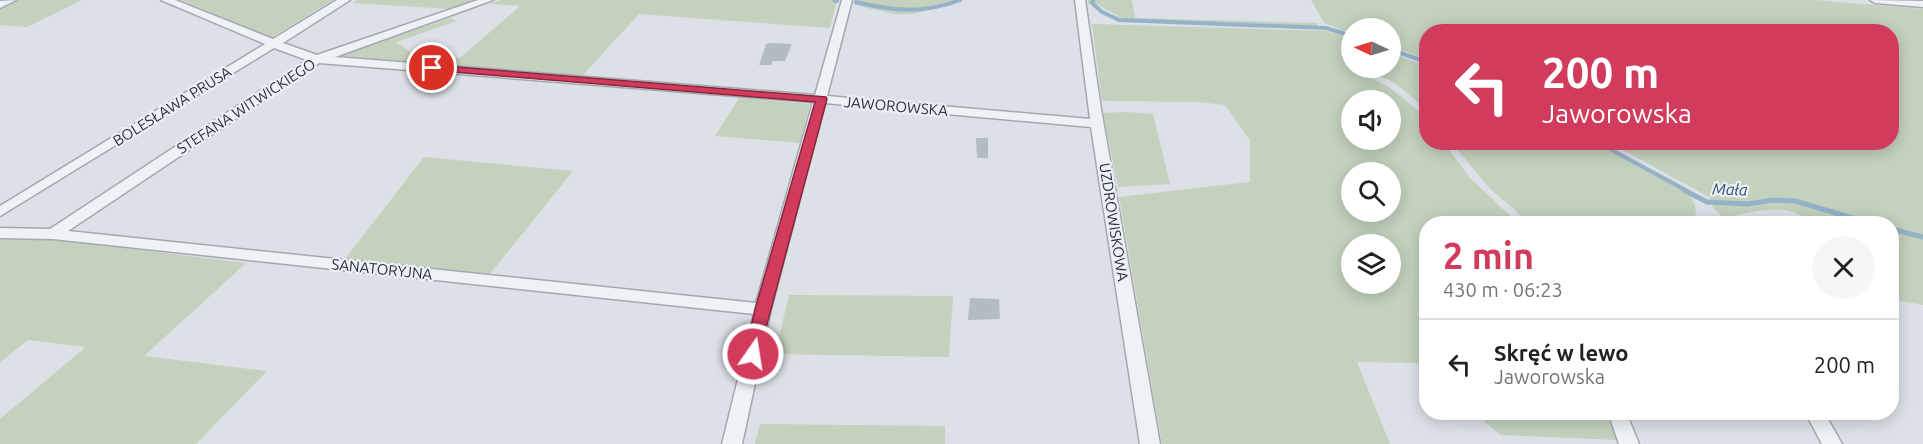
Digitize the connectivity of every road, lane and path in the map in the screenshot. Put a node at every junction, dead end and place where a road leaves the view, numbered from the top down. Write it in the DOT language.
graph roads {
  1 [pos="11,0"];
  2 [pos="166,0"];
  3 [pos="345,0"];
  4 [pos="488,0"];
  5 [pos="847,0"];
  6 [pos="1080,0"];
  7 [pos="1875,0"];
  8 [pos="1923,4"];
  9 [pos="0,5"];
  10 [pos="275,43"];
  11 [pos="317,59"];
  12 [pos="822,99"];
  13 [pos="1098,124"];
  14 [pos="0,212"];
  15 [pos="0,233"];
  16 [pos="53,234"];
  17 [pos="763,309"];
  18 [pos="1620,420"];
  19 [pos="1818,420"];
  20 [pos="732,444"];
  21 [pos="1150,444"];
  22 [pos="1629,444"];
  23 [pos="1832,444"];
  1 -- 9 [label="street"];
  2 -- 10 [label="street, JAWOROWSKA"];
  3 -- 10 [label="street, BOLESŁAWA PRUSA"];
  4 -- 11 [label="street, STEFANA WITWICKIEGO"];
  5 -- 12 [label="street"];
  6 -- 13 [label="street, UZDROWISKOWA"];
  7 -- 8 [label="street"];
  10 -- 11 [label="street, JAWOROWSKA"];
  10 -- 14 [label="street, BOLESŁAWA PRUSA"];
  11 -- 12 [label="street, JAWOROWSKA"];
  11 -- 16 [label="street, STEFANA WITWICKIEGO"];
  12 -- 13 [label="street, JAWOROWSKA"];
  12 -- 17 [label="street"];
  13 -- 21 [label="street, UZDROWISKOWA"];
  15 -- 16 [label="street, SANATORYJNA"];
  16 -- 17 [label="street, SANATORYJNA"];
  17 -- 20 [label="street"];
  18 -- 22 [label="street"];
  19 -- 23 [label="street"];
}
